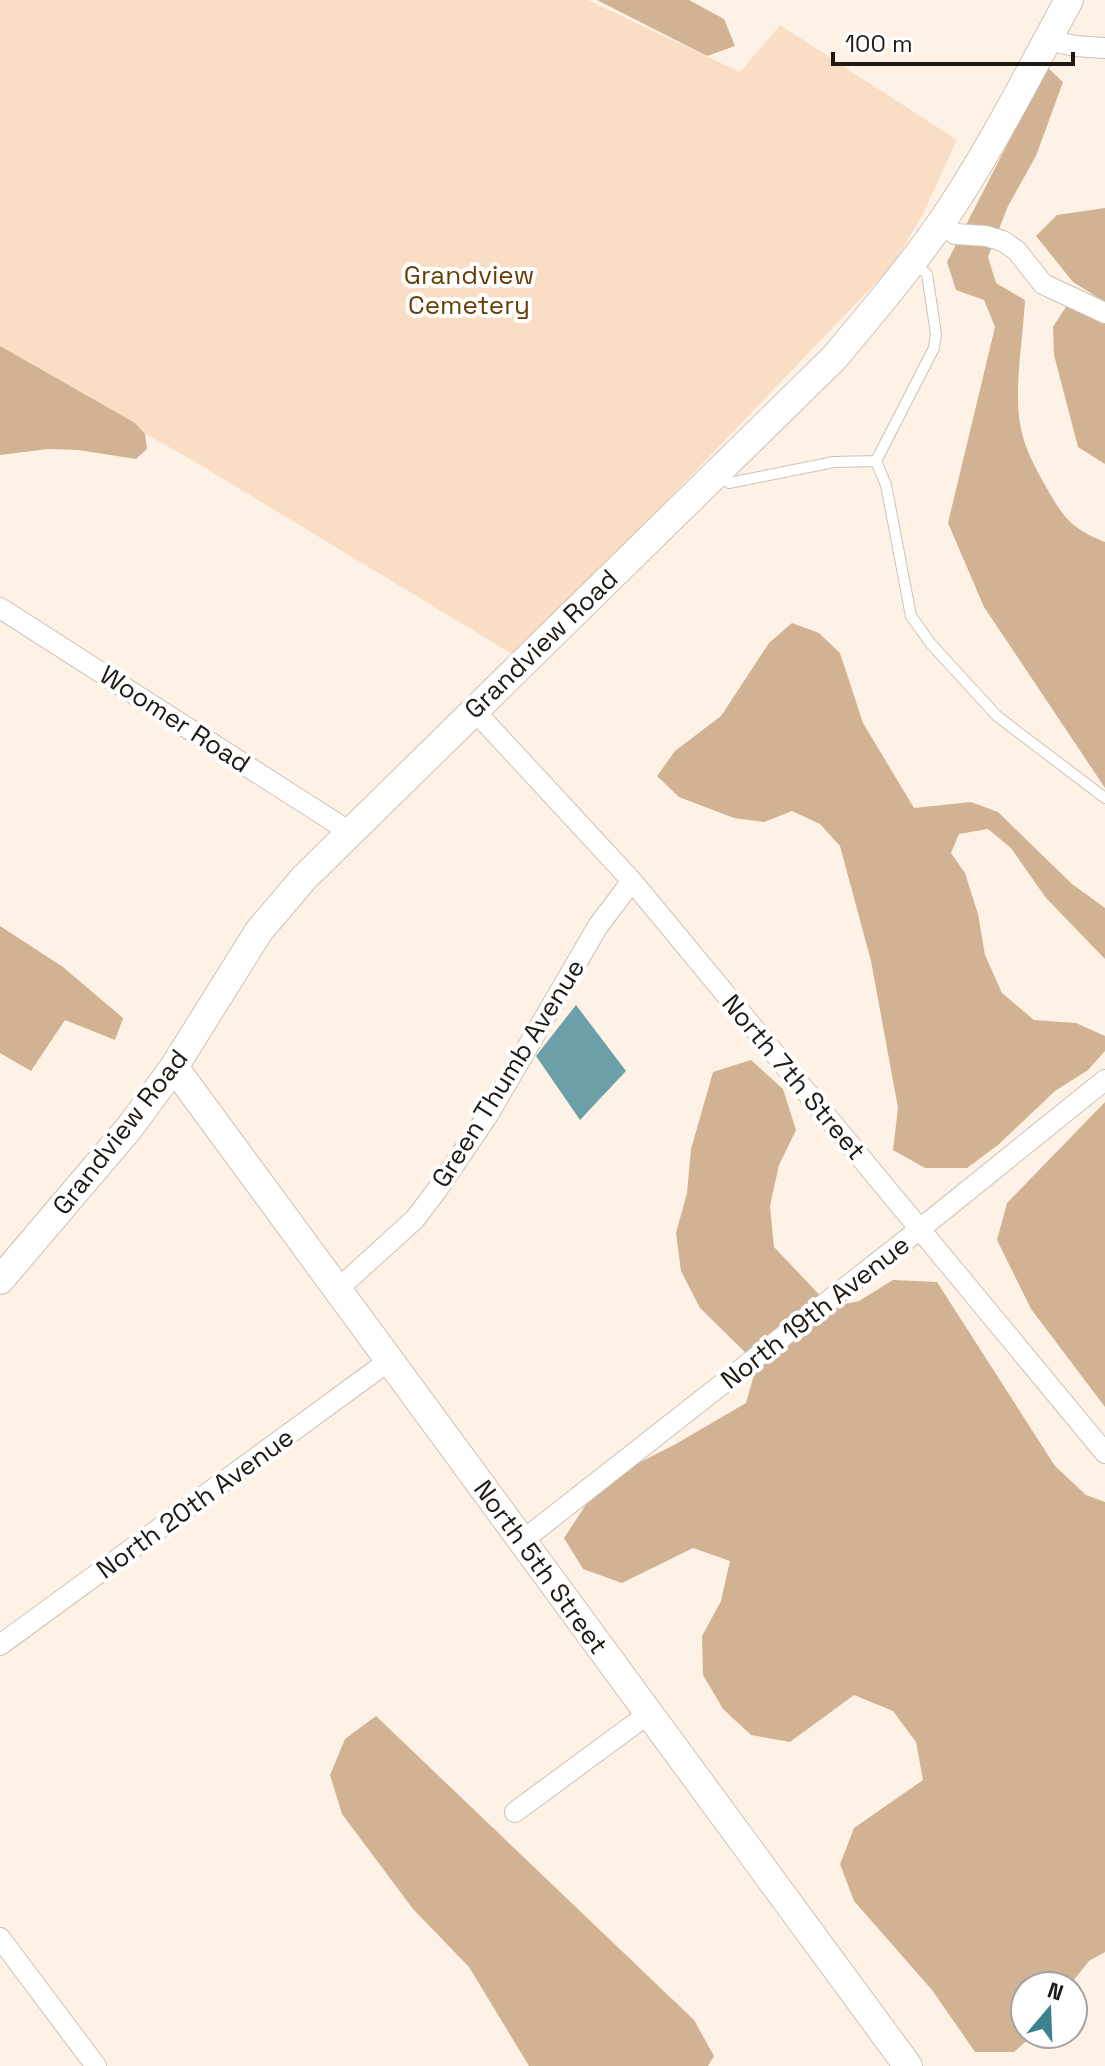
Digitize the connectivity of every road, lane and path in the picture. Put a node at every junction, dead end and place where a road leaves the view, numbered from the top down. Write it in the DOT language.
graph roads {
  1 [pos="1069,0"];
  2 [pos="1047,40"];
  3 [pos="1105,48"];
  4 [pos="942,221"];
  5 [pos="912,262"];
  6 [pos="1105,313"];
  7 [pos="876,461"];
  8 [pos="717,473"];
  9 [pos="0,608"];
  10 [pos="473,709"];
  11 [pos="1105,798"];
  12 [pos="350,832"];
  13 [pos="632,881"];
  14 [pos="174,1067"];
  15 [pos="1105,1080"];
  16 [pos="920,1229"];
  17 [pos="0,1280"];
  18 [pos="338,1289"];
  19 [pos="390,1360"];
  20 [pos="1105,1453"];
  21 [pos="522,1541"];
  22 [pos="0,1645"];
  23 [pos="648,1714"];
  24 [pos="515,1812"];
  25 [pos="0,1938"];
  26 [pos="96,2066"];
  27 [pos="908,2066"];
  1 -- 2 [label="main road, Grandview Road"];
  2 -- 3 [label="street"];
  2 -- 4 [label="main road, Grandview Road"];
  4 -- 5 [label="main road, Grandview Road"];
  4 -- 6 [label="street"];
  5 -- 7 [label="lane"];
  5 -- 8 [label="main road, Grandview Road"];
  7 -- 8 [label="lane"];
  7 -- 11 [label="lane"];
  8 -- 10 [label="main road, Grandview Road"];
  9 -- 12 [label="street, Woomer Road"];
  10 -- 12 [label="main road, Grandview Road"];
  10 -- 13 [label="street, North 7th Street"];
  12 -- 14 [label="main road, Grandview Road"];
  13 -- 16 [label="street, North 7th Street"];
  13 -- 18 [label="street, Green Thumb Avenue"];
  14 -- 17 [label="main road, Grandview Road"];
  14 -- 18 [label="main road, North 5th Street"];
  15 -- 16 [label="street, North 19th Avenue"];
  16 -- 20 [label="street, North 7th Street"];
  16 -- 21 [label="street, North 19th Avenue"];
  18 -- 19 [label="main road, North 5th Street"];
  19 -- 21 [label="main road, North 5th Street"];
  19 -- 22 [label="street, North 20th Avenue"];
  21 -- 23 [label="main road, North 5th Street"];
  23 -- 24 [label="street"];
  23 -- 27 [label="main road, North 5th Street"];
  25 -- 26 [label="street"];
}
